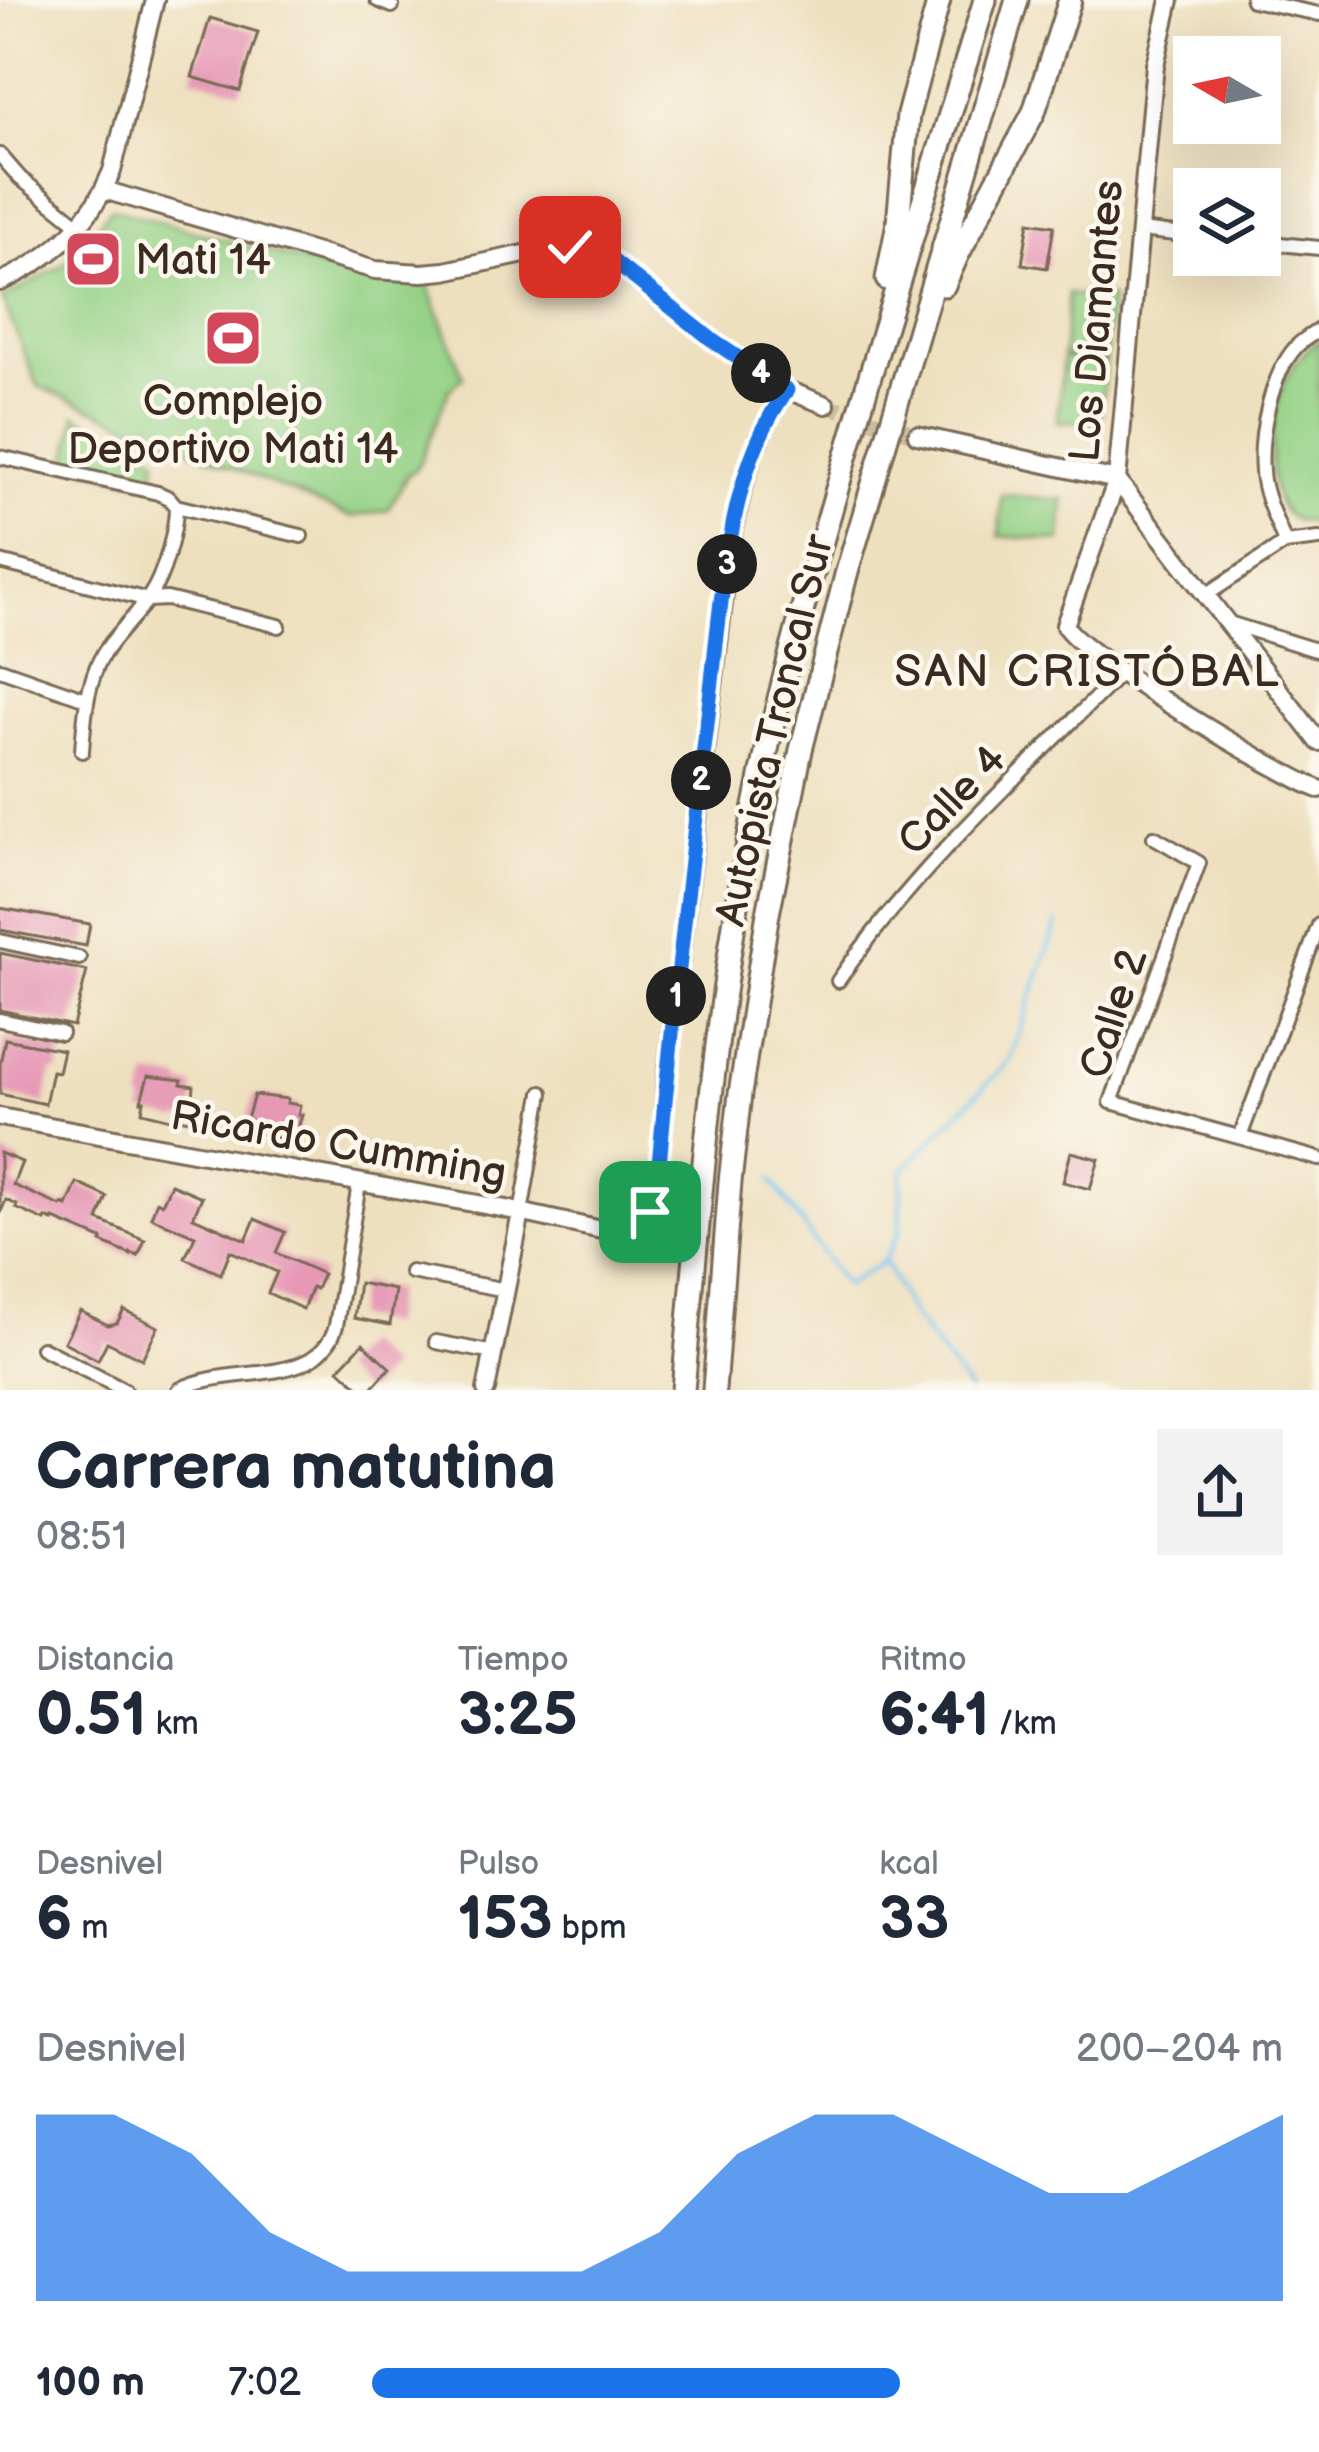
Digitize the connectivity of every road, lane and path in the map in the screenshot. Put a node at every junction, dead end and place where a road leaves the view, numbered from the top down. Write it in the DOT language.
graph roads {
  1 [pos="155,0"];
  2 [pos="377,0"];
  3 [pos="939,0"];
  4 [pos="985,0"];
  5 [pos="1017,0"];
  6 [pos="1070,0"];
  7 [pos="1170,0"];
  8 [pos="1252,0"];
  9 [pos="392,6"];
  10 [pos="1319,14"];
  11 [pos="0,154"];
  12 [pos="104,190"];
  13 [pos="79,226"];
  14 [pos="1139,230"];
  15 [pos="1173,234"];
  16 [pos="1281,244"];
  17 [pos="1319,248"];
  18 [pos="0,282"];
  19 [pos="1319,330"];
  20 [pos="903,380"];
  21 [pos="787,390"];
  22 [pos="826,405"];
  23 [pos="853,432"];
  24 [pos="917,434"];
  25 [pos="0,457"];
  26 [pos="1117,480"];
  27 [pos="176,506"];
  28 [pos="301,536"];
  29 [pos="1319,539"];
  30 [pos="1286,543"];
  31 [pos="0,562"];
  32 [pos="1206,595"];
  33 [pos="148,600"];
  34 [pos="1229,623"];
  35 [pos="279,626"];
  36 [pos="1319,651"];
  37 [pos="0,669"];
  38 [pos="1121,673"];
  39 [pos="86,699"];
  40 [pos="1319,742"];
  41 [pos="82,751"];
  42 [pos="1319,789"];
  43 [pos="1154,837"];
  44 [pos="1319,925"];
  45 [pos="0,941"];
  46 [pos="79,958"];
  47 [pos="838,981"];
  48 [pos="0,1021"];
  49 [pos="61,1033"];
  50 [pos="542,1093"];
  51 [pos="0,1117"];
  52 [pos="1240,1137"];
  53 [pos="1319,1159"];
  54 [pos="359,1184"];
  55 [pos="521,1213"];
  56 [pos="411,1272"];
  57 [pos="506,1290"];
  58 [pos="436,1342"];
  59 [pos="42,1348"];
  60 [pos="494,1353"];
  61 [pos="181,1389"];
  62 [pos="124,1390"];
  63 [pos="486,1390"];
  64 [pos="683,1390"];
  65 [pos="714,1390"];
  1 -- 12 [label="main road"];
  2 -- 9 [label="street"];
  3 -- 23 [label="highway, Autopista Troncal Sur"];
  4 -- 23 [label="highway, Autopista Troncal Sur"];
  5 -- 20 [label="highway, Autopista Troncal Sur"];
  6 -- 20 [label="highway, Autopista Troncal Sur"];
  7 -- 14 [label="main road, Los Diamantes"];
  8 -- 10 [label="street"];
  11 -- 13 [label="street"];
  12 -- 13 [label="main road"];
  12 -- 21 [label="main road"];
  13 -- 18 [label="main road"];
  14 -- 15 [label="street"];
  14 -- 26 [label="main road, Los Diamantes"];
  16 -- 17 [label="street"];
  19 -- 30 [label="street"];
  20 -- 65 [label="highway, Autopista Troncal Sur"];
  21 -- 22 [label="main road"];
  21 -- 55 [label="main road, Ricardo Cumming"];
  23 -- 64 [label="highway, Autopista Troncal Sur"];
  24 -- 26 [label="main road"];
  25 -- 27 [label="street"];
  26 -- 32 [label="main road"];
  26 -- 38 [label="main road, Los Diamantes"];
  27 -- 28 [label="street"];
  27 -- 33 [label="street"];
  29 -- 30 [label="street"];
  30 -- 32 [label="street"];
  31 -- 33 [label="street"];
  32 -- 34 [label="main road"];
  33 -- 35 [label="street"];
  33 -- 39 [label="street"];
  34 -- 36 [label="street"];
  34 -- 40 [label="main road"];
  37 -- 39 [label="street"];
  38 -- 42 [label="main road, Los Diamantes"];
  38 -- 47 [label="street, Calle 4"];
  39 -- 41 [label="street"];
  43 -- 52 [label="street, Calle 2"];
  44 -- 52 [label="street"];
  45 -- 46 [label="street"];
  48 -- 49 [label="street"];
  50 -- 55 [label="street"];
  51 -- 54 [label="main road, Ricardo Cumming"];
  52 -- 53 [label="street, Calle 2"];
  54 -- 55 [label="main road, Ricardo Cumming"];
  54 -- 61 [label="street"];
  55 -- 57 [label="main road"];
  56 -- 57 [label="street"];
  57 -- 60 [label="main road"];
  58 -- 60 [label="street"];
  59 -- 62 [label="street"];
  60 -- 63 [label="main road"];
}
